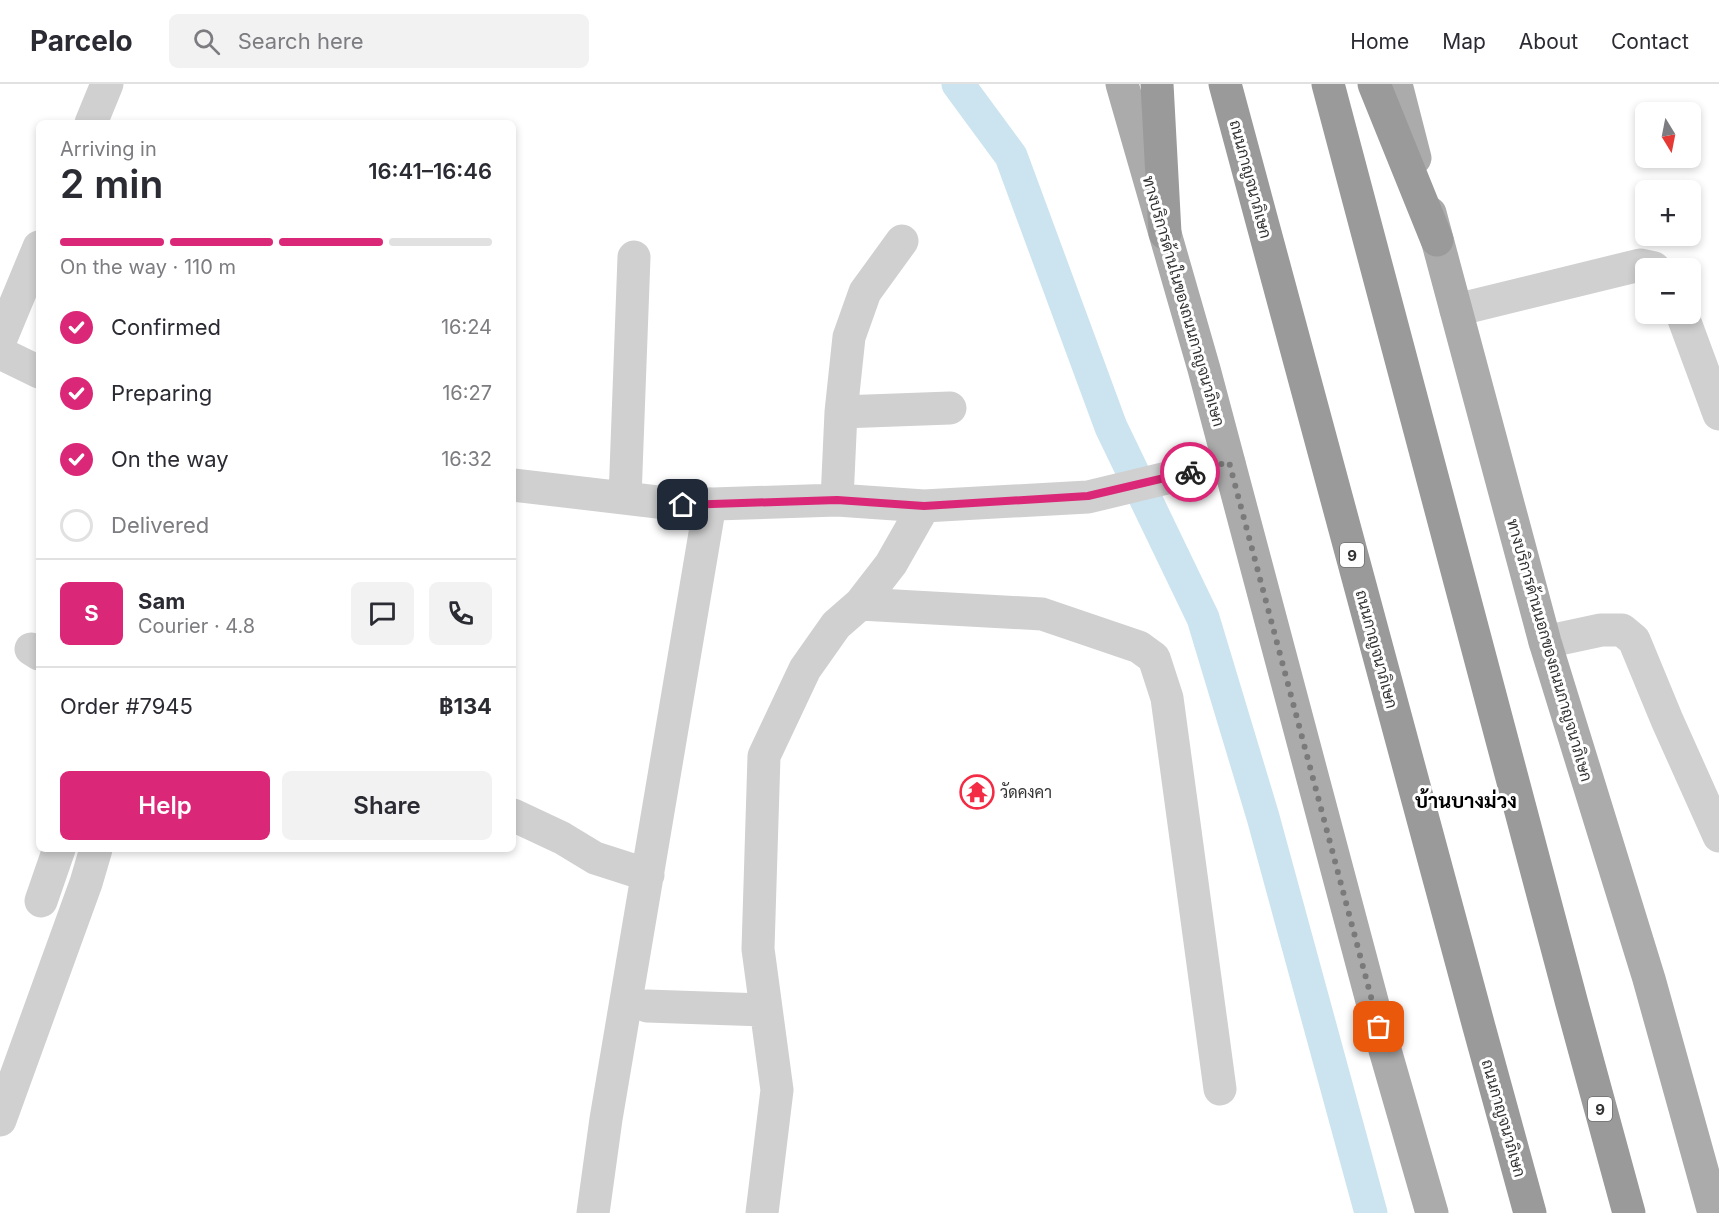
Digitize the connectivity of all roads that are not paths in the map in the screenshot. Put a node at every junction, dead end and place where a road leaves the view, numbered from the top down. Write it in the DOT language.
graph roads {
  1 [pos="107,84"];
  2 [pos="1122,84"];
  3 [pos="1157,84"];
  4 [pos="1225,84"];
  5 [pos="1328,84"];
  6 [pos="1374,84"];
  7 [pos="1396,84"];
  8 [pos="92,120"];
  9 [pos="1165,233"];
  10 [pos="1437,240"];
  11 [pos="902,242"];
  12 [pos="36,254"];
  13 [pos="634,257"];
  14 [pos="1635,266"];
  15 [pos="1456,310"];
  16 [pos="1686,324"];
  17 [pos="0,341"];
  18 [pos="0,353"];
  19 [pos="36,371"];
  20 [pos="950,408"];
  21 [pos="841,412"];
  22 [pos="1719,414"];
  23 [pos="1229,462"];
  24 [pos="516,485"];
  25 [pos="625,498"];
  26 [pos="837,500"];
  27 [pos="710,504"];
  28 [pos="924,506"];
  29 [pos="860,604"];
  30 [pos="1545,642"];
  31 [pos="516,816"];
  32 [pos="1719,836"];
  33 [pos="58,852"];
  34 [pos="95,852"];
  35 [pos="648,875"];
  36 [pos="41,901"];
  37 [pos="647,1006"];
  38 [pos="766,1010"];
  39 [pos="1220,1089"];
  40 [pos="0,1120"];
  41 [pos="593,1213"];
  42 [pos="762,1213"];
  43 [pos="1432,1213"];
  44 [pos="1530,1213"];
  45 [pos="1629,1213"];
  46 [pos="1714,1213"];
  1 -- 8 [label="street"];
  2 -- 9 [label="main road, ทางบริการด้านในของถนนกาญจนาภิเษก"];
  3 -- 9 [label="highway"];
  4 -- 44 [label="highway, ถนนกาญจนาภิเษก / 9"];
  5 -- 45 [label="highway, 9"];
  6 -- 10 [label="highway"];
  7 -- 10 [label="main road, ทางบริการด้านนอกของถนนกาญจนาภิเษก"];
  9 -- 23 [label="main road, ทางบริการด้านในของถนนกาญจนาภิเษก"];
  10 -- 15 [label="main road, ทางบริการด้านนอกของถนนกาญจนาภิเษก"];
  11 -- 21 [label="street"];
  12 -- 17 [label="street"];
  13 -- 25 [label="street"];
  14 -- 15 [label="street"];
  15 -- 30 [label="main road, ทางบริการด้านนอกของถนนกาญจนาภิเษก"];
  16 -- 22 [label="street"];
  18 -- 19 [label="street"];
  20 -- 21 [label="street"];
  21 -- 26 [label="street"];
  23 -- 28 [label="street"];
  23 -- 43 [label="main road, ทางบริการด้านในของถนนกาญจนาภิเษก"];
  24 -- 25 [label="street"];
  25 -- 27 [label="street"];
  26 -- 27 [label="street"];
  26 -- 28 [label="street"];
  27 -- 35 [label="street"];
  28 -- 29 [label="street"];
  29 -- 38 [label="street"];
  29 -- 39 [label="street"];
  30 -- 32 [label="street"];
  30 -- 46 [label="main road, ทางบริการด้านนอกของถนนกาญจนาภิเษก"];
  31 -- 35 [label="street"];
  33 -- 36 [label="street"];
  34 -- 40 [label="street"];
  35 -- 41 [label="street"];
  37 -- 38 [label="street"];
  38 -- 42 [label="street"];
}
